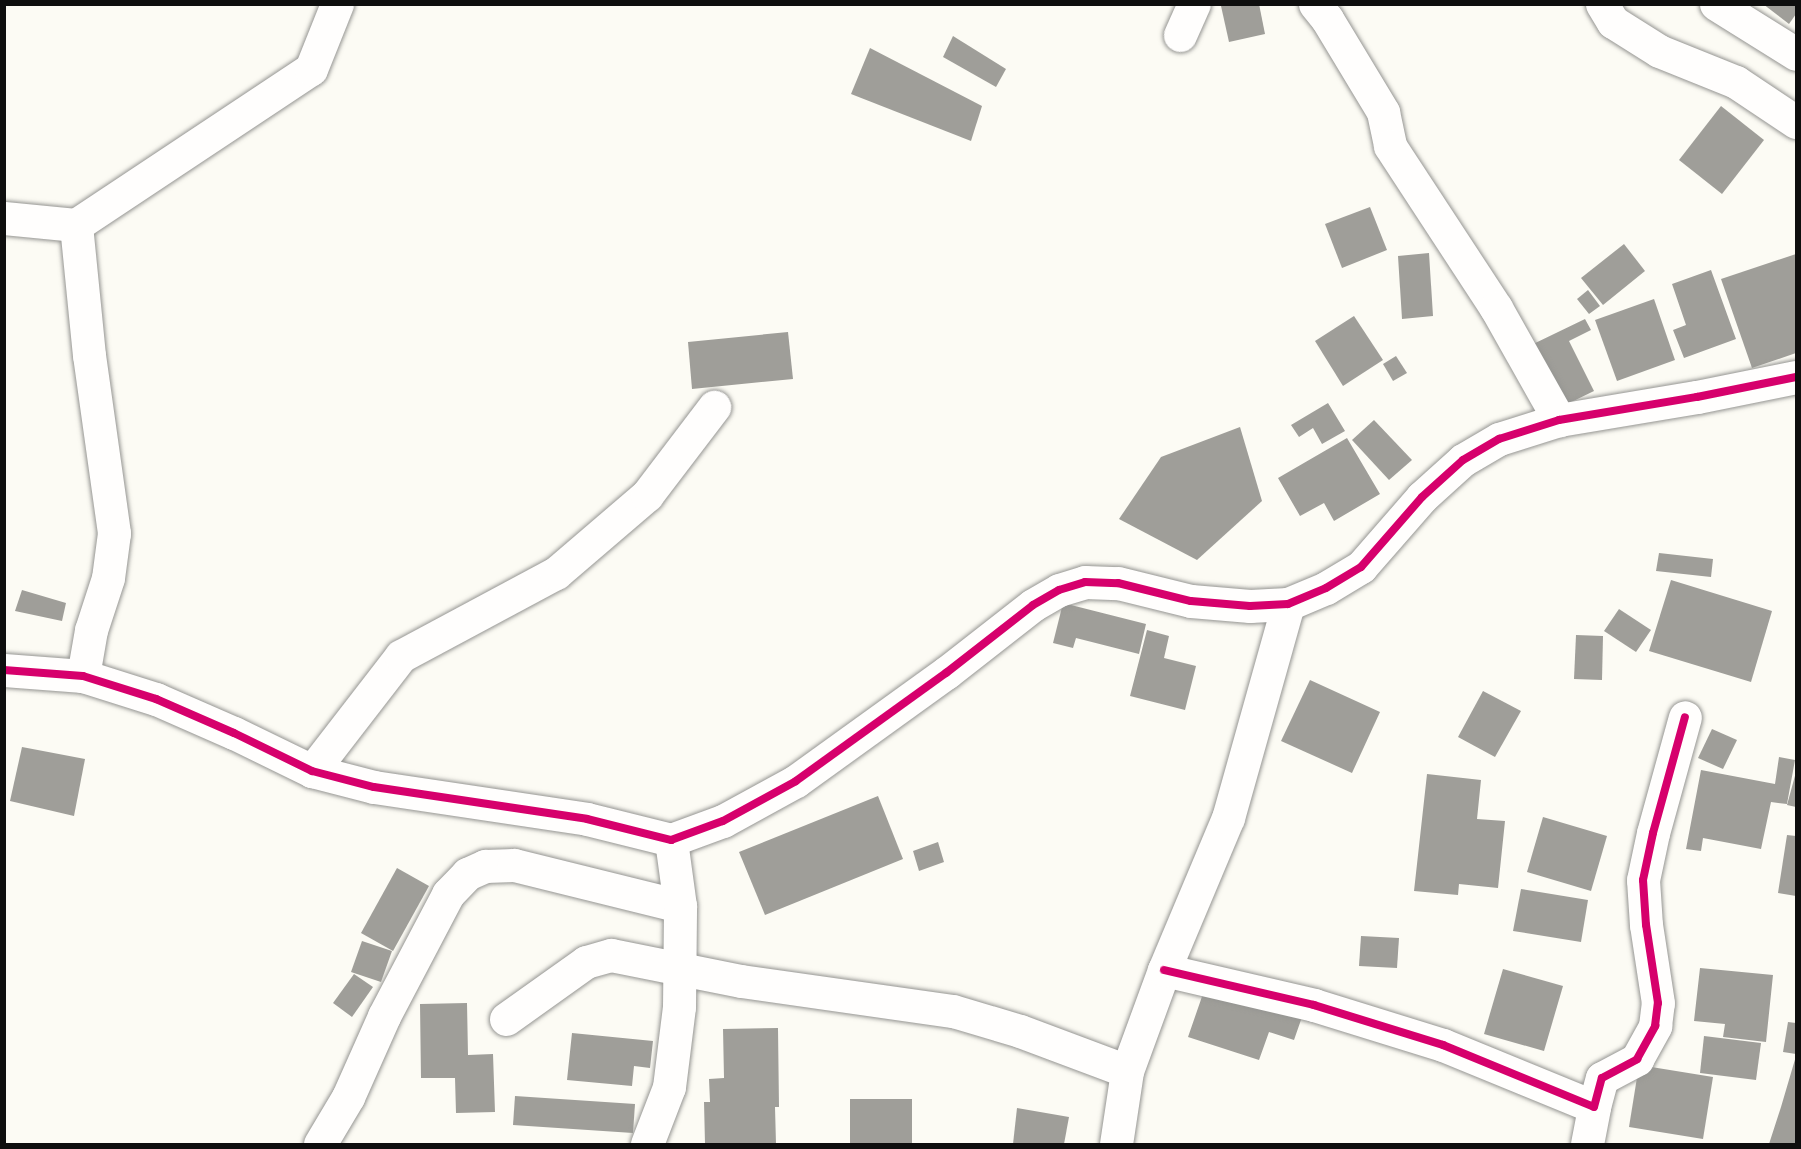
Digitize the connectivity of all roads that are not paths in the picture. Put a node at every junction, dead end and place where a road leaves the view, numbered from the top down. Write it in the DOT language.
graph roads {
  1 [pos="337,4"];
  2 [pos="1194,4"];
  3 [pos="1315,4"];
  4 [pos="1602,4"];
  5 [pos="1716,4"];
  6 [pos="1180,35"];
  7 [pos="1797,54"];
  8 [pos="1797,122"];
  9 [pos="4,218"];
  10 [pos="76,225"];
  11 [pos="1797,377"];
  12 [pos="714,407"];
  13 [pos="1559,420"];
  14 [pos="1288,604"];
  15 [pos="4,670"];
  16 [pos="83,676"];
  17 [pos="1685,717"];
  18 [pos="312,771"];
  19 [pos="671,840"];
  20 [pos="680,906"];
  21 [pos="681,967"];
  22 [pos="1164,970"];
  23 [pos="506,1020"];
  24 [pos="1127,1071"];
  25 [pos="1594,1107"];
  26 [pos="320,1144"];
  27 [pos="647,1144"];
  28 [pos="1116,1144"];
  29 [pos="1587,1144"];
  1 -- 10 [label="street"];
  2 -- 6 [label="street"];
  3 -- 13 [label="street"];
  4 -- 8 [label="street"];
  5 -- 7 [label="street"];
  9 -- 10 [label="street"];
  10 -- 16 [label="street"];
  11 -- 13 [label="street"];
  12 -- 18 [label="street"];
  13 -- 14 [label="street"];
  14 -- 19 [label="street"];
  14 -- 22 [label="street"];
  15 -- 16 [label="street"];
  16 -- 18 [label="street"];
  17 -- 25 [label="street"];
  18 -- 19 [label="street"];
  19 -- 20 [label="street"];
  20 -- 21 [label="street"];
  20 -- 26 [label="street"];
  21 -- 23 [label="street"];
  21 -- 24 [label="street"];
  21 -- 27 [label="street"];
  22 -- 24 [label="street"];
  22 -- 25 [label="street"];
  24 -- 28 [label="street"];
  25 -- 29 [label="street"];
}
